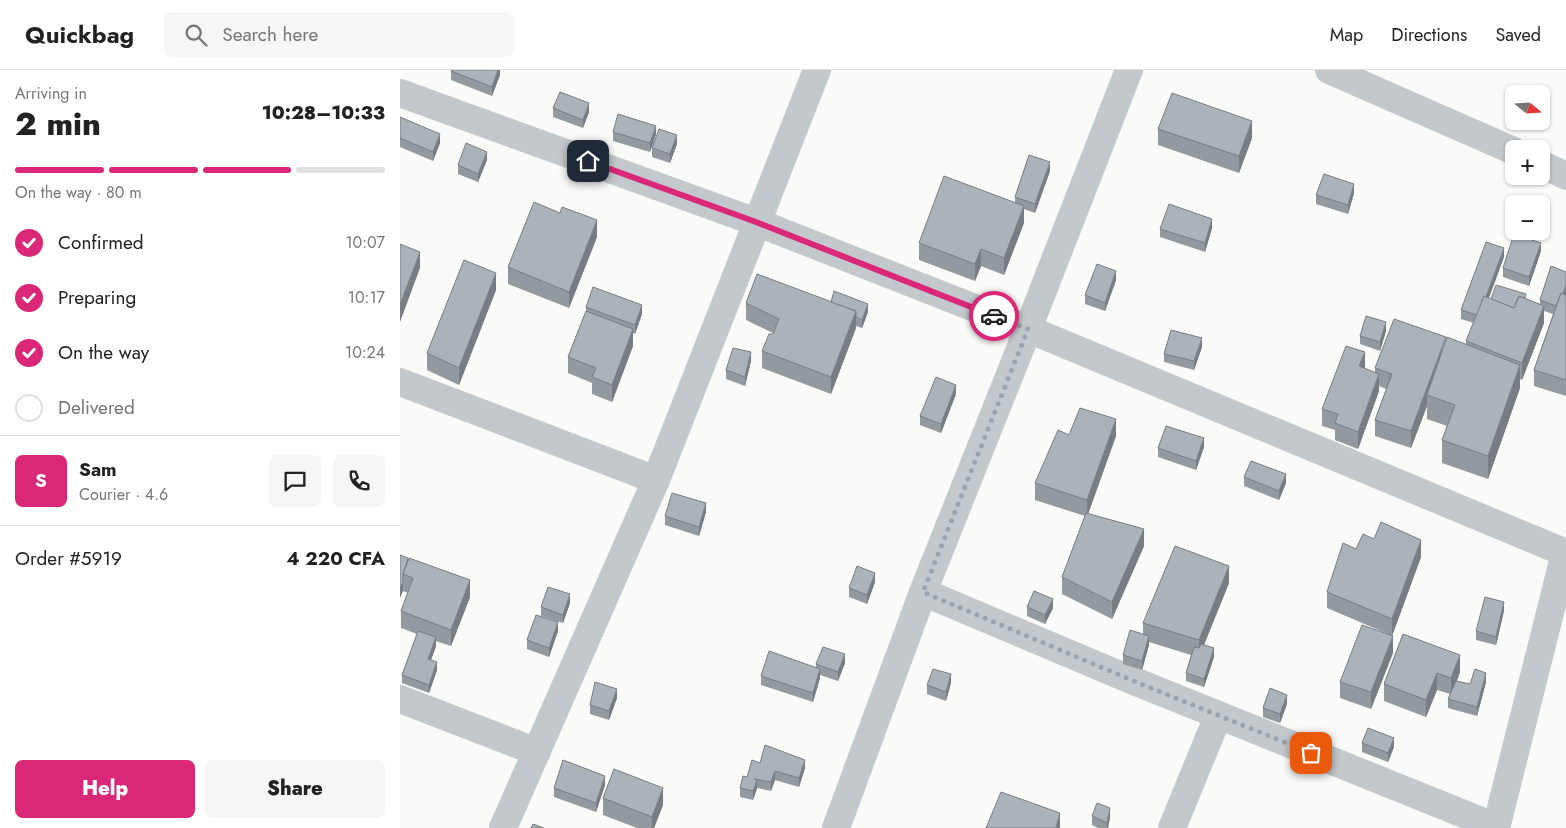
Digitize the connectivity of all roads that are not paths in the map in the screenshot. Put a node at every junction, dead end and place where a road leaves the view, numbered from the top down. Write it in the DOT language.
graph roads {
  1 [pos="817,70"];
  2 [pos="1129,70"];
  3 [pos="1329,70"];
  4 [pos="400,93"];
  5 [pos="1505,147"];
  6 [pos="1550,168"];
  7 [pos="1566,176"];
  8 [pos="756,222"];
  9 [pos="1028,329"];
  10 [pos="400,382"];
  11 [pos="656,480"];
  12 [pos="1565,553"];
  13 [pos="923,592"];
  14 [pos="400,699"];
  15 [pos="1218,716"];
  16 [pos="537,752"];
  17 [pos="503,828"];
  18 [pos="836,828"];
  19 [pos="1172,828"];
  20 [pos="1496,828"];
  1 -- 8 [label="street"];
  2 -- 9 [label="street"];
  3 -- 5 [label="street"];
  4 -- 8 [label="street"];
  6 -- 7 [label="street"];
  8 -- 9 [label="street"];
  8 -- 11 [label="street"];
  9 -- 12 [label="street"];
  9 -- 13 [label="street"];
  10 -- 11 [label="street"];
  11 -- 16 [label="street"];
  12 -- 20 [label="street"];
  13 -- 15 [label="street"];
  13 -- 18 [label="street"];
  14 -- 16 [label="street"];
  15 -- 19 [label="street"];
  15 -- 20 [label="street"];
  16 -- 17 [label="street"];
}
